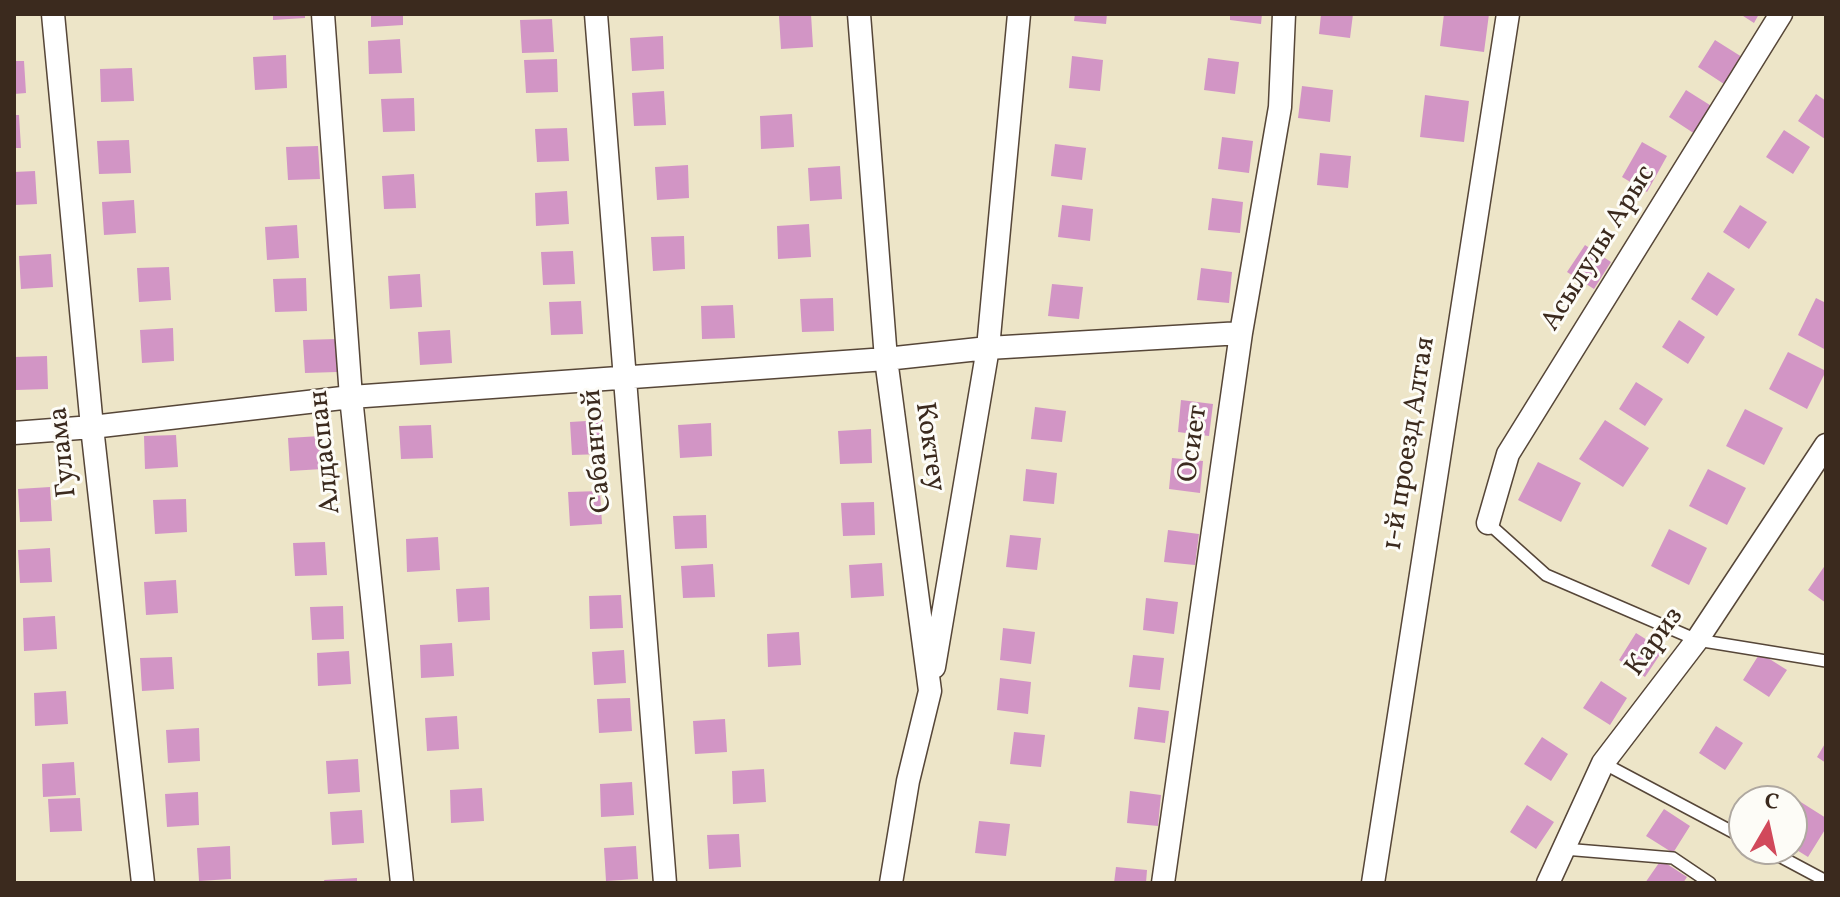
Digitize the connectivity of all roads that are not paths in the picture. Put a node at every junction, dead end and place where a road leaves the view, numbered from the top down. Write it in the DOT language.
graph roads {
  1 [pos="53,14"];
  2 [pos="323,14"];
  3 [pos="596,14"];
  4 [pos="859,14"];
  5 [pos="1019,14"];
  6 [pos="1284,14"];
  7 [pos="1508,14"];
  8 [pos="1781,14"];
  9 [pos="1241,333"];
  10 [pos="988,348"];
  11 [pos="886,359"];
  12 [pos="623,377"];
  13 [pos="351,397"];
  14 [pos="92,427"];
  15 [pos="14,433"];
  16 [pos="1826,445"];
  17 [pos="1488,523"];
  18 [pos="1697,640"];
  19 [pos="1826,661"];
  20 [pos="930,691"];
  21 [pos="1603,763"];
  22 [pos="1728,829"];
  23 [pos="1564,849"];
  24 [pos="1796,865"];
  25 [pos="1826,881"];
  26 [pos="143,883"];
  27 [pos="402,883"];
  28 [pos="665,883"];
  29 [pos="891,883"];
  30 [pos="1163,883"];
  31 [pos="1373,883"];
  32 [pos="1548,883"];
  33 [pos="1710,883"];
  1 -- 14 [label="street, Гулама"];
  2 -- 13 [label="street, Алдаспан"];
  3 -- 12 [label="street, Сабантой"];
  4 -- 11 [label="street, Коктеу"];
  5 -- 10 [label="street"];
  6 -- 9 [label="street, Осиет"];
  7 -- 31 [label="street, 1-й проезд Алтая"];
  8 -- 17 [label="street, Асылулы Арыс"];
  9 -- 10 [label="street"];
  9 -- 30 [label="street, Осиет"];
  10 -- 11 [label="street"];
  10 -- 20 [label="street"];
  11 -- 12 [label="street"];
  11 -- 20 [label="street, Коктеу"];
  12 -- 13 [label="street"];
  12 -- 28 [label="street, Сабантой"];
  13 -- 14 [label="street"];
  13 -- 27 [label="street, Алдаспан"];
  14 -- 15 [label="street"];
  14 -- 26 [label="street, Гулама"];
  16 -- 18 [label="street, Кариз"];
  17 -- 18 [label="lane"];
  18 -- 19 [label="lane"];
  18 -- 21 [label="street, Кариз"];
  20 -- 29 [label="street, Коктеу"];
  21 -- 22 [label="lane"];
  21 -- 23 [label="street, Кариз"];
  23 -- 32 [label="street, Кариз"];
  23 -- 33 [label="lane"];
  24 -- 25 [label="lane"];
}
